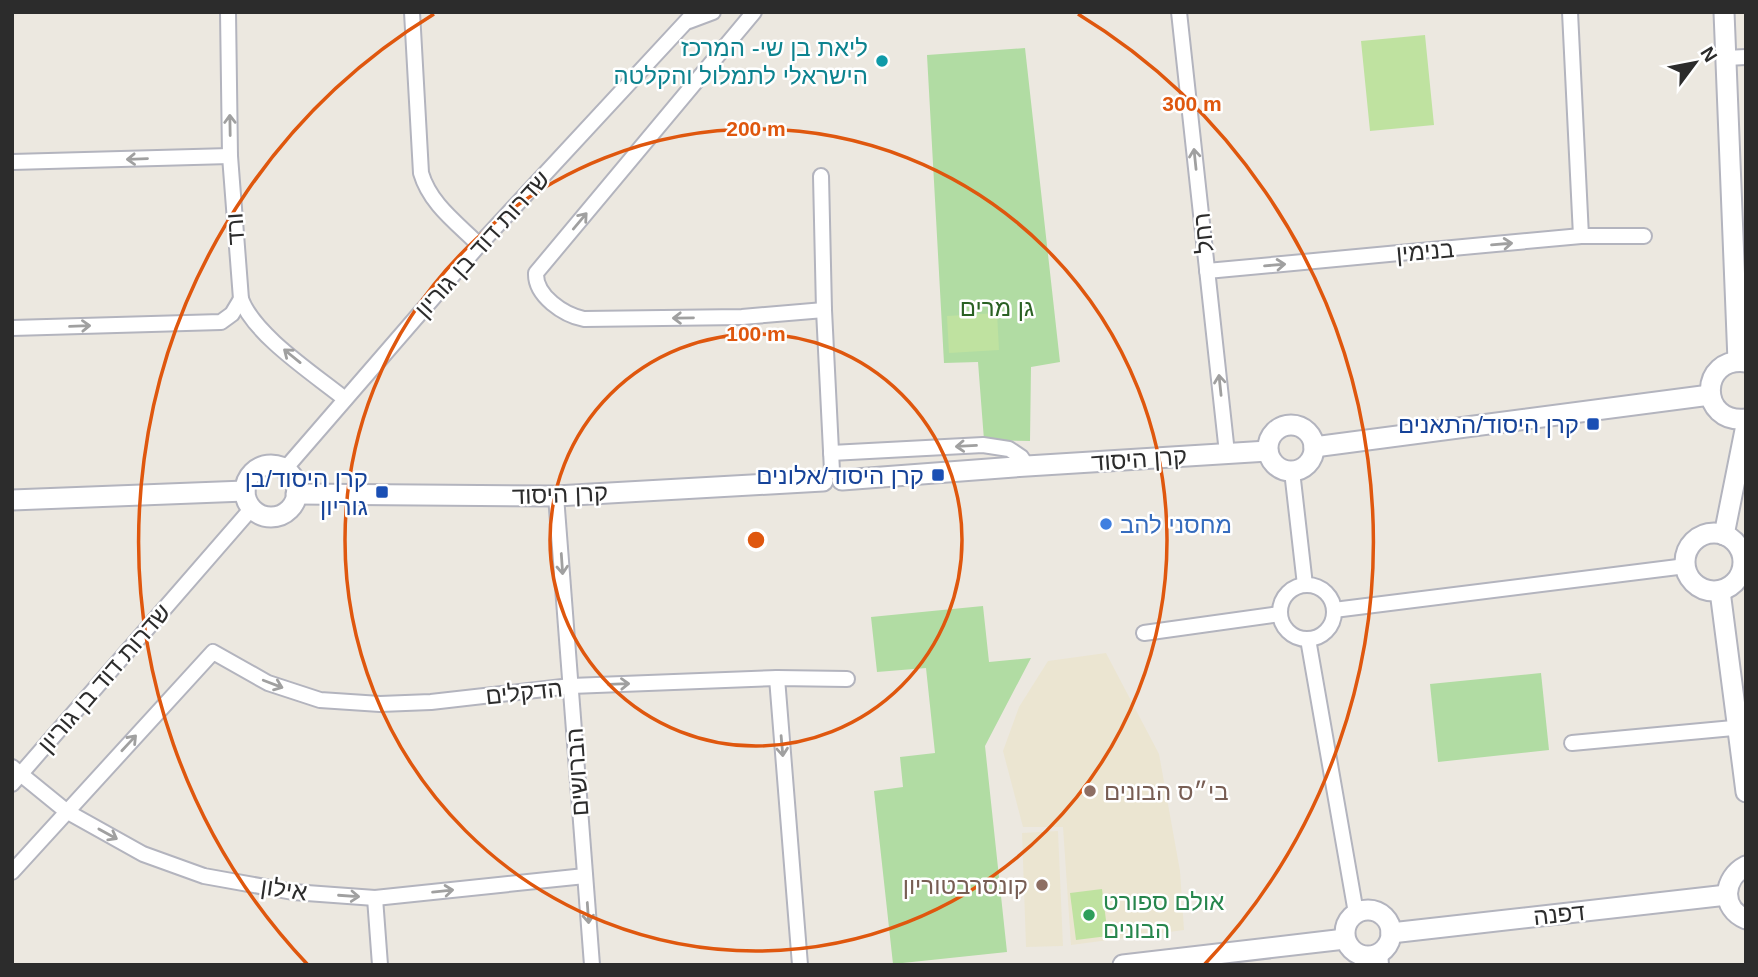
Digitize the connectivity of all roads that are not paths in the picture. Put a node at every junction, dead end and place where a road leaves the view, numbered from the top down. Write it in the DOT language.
graph roads {
  1 [pos="228,12"];
  2 [pos="412,12"];
  3 [pos="713,12"];
  4 [pos="754,12"];
  5 [pos="1179,12"];
  6 [pos="1570,12"];
  7 [pos="1724,12"];
  8 [pos="690,18"];
  9 [pos="1746,57"];
  10 [pos="1726,58"];
  11 [pos="230,156"];
  12 [pos="12,162"];
  13 [pos="821,176"];
  14 [pos="1739,231"];
  15 [pos="1581,236"];
  16 [pos="1644,236"];
  17 [pos="479,245"];
  18 [pos="1207,271"];
  19 [pos="241,299"];
  20 [pos="824,310"];
  21 [pos="12,328"];
  22 [pos="1742,362"];
  23 [pos="1710,395"];
  24 [pos="345,399"];
  25 [pos="1746,419"];
  26 [pos="1746,425"];
  27 [pos="1314,447"];
  28 [pos="1268,451"];
  29 [pos="1227,453"];
  30 [pos="1743,456"];
  31 [pos="1027,466"];
  32 [pos="285,469"];
  33 [pos="832,471"];
  34 [pos="1292,471"];
  35 [pos="296,494"];
  36 [pos="556,496"];
  37 [pos="248,499"];
  38 [pos="12,500"];
  39 [pos="1724,535"];
  40 [pos="1686,566"];
  41 [pos="1305,584"];
  42 [pos="1720,591"];
  43 [pos="1334,610"];
  44 [pos="1280,614"];
  45 [pos="1144,633"];
  46 [pos="1308,639"];
  47 [pos="777,678"];
  48 [pos="847,679"];
  49 [pos="571,686"];
  50 [pos="1742,727"];
  51 [pos="1572,743"];
  52 [pos="15,775"];
  53 [pos="1746,792"];
  54 [pos="66,811"];
  55 [pos="1746,866"];
  56 [pos="12,872"];
  57 [pos="585,876"];
  58 [pos="1727,895"];
  59 [pos="376,898"];
  60 [pos="1356,913"];
  61 [pos="1746,919"];
  62 [pos="1391,933"];
  63 [pos="1345,939"];
  64 [pos="1381,959"];
  65 [pos="380,965"];
  66 [pos="592,965"];
  67 [pos="800,965"];
  68 [pos="1123,965"];
  11 -- 1 [label="street, ורד, one-way"];
  2 -- 17 [label="street"];
  3 -- 8 [label="street, שדרות דוד בן גוריון"];
  20 -- 4 [label="street, one-way"];
  18 -- 5 [label="street, רחל, one-way"];
  6 -- 15 [label="street"];
  7 -- 10 [label="street"];
  8 -- 17 [label="street, שדרות דוד בן גוריון"];
  9 -- 10 [label="street"];
  10 -- 14 [label="street"];
  11 -- 12 [label="street, one-way"];
  11 -- 19 [label="street, ורד"];
  13 -- 20 [label="street"];
  14 -- 22 [label="street"];
  15 -- 16 [label="street, בנימין"];
  18 -- 15 [label="street, בנימין, one-way"];
  17 -- 24 [label="street, שדרות דוד בן גוריון"];
  29 -- 18 [label="street, רחל, one-way"];
  21 -- 19 [label="street, one-way"];
  24 -- 19 [label="street, ורד, one-way"];
  20 -- 33 [label="street"];
  22 -- 23 [label="street"];
  23 -- 25 [label="street"];
  23 -- 27 [label="street"];
  24 -- 32 [label="street, שדרות דוד בן גוריון"];
  26 -- 30 [label="street"];
  27 -- 28 [label="street"];
  27 -- 34 [label="street"];
  28 -- 29 [label="street, קרן היסוד"];
  28 -- 34 [label="street"];
  29 -- 31 [label="street, קרן היסוד"];
  30 -- 39 [label="street"];
  31 -- 33 [label="street, קרן היסוד"];
  31 -- 33 [label="street, one-way"];
  32 -- 35 [label="street"];
  32 -- 37 [label="street"];
  33 -- 36 [label="street, קרן היסוד"];
  34 -- 41 [label="street"];
  35 -- 36 [label="street, קרן היסוד"];
  35 -- 37 [label="street"];
  36 -- 49 [label="street, הברושים, one-way"];
  37 -- 38 [label="street"];
  37 -- 52 [label="street, שדרות דוד בן גוריון"];
  39 -- 40 [label="street"];
  39 -- 42 [label="street"];
  40 -- 42 [label="street"];
  40 -- 43 [label="street"];
  41 -- 43 [label="street"];
  41 -- 44 [label="street"];
  42 -- 50 [label="street"];
  43 -- 46 [label="street"];
  44 -- 45 [label="street"];
  44 -- 46 [label="street"];
  46 -- 60 [label="street"];
  47 -- 48 [label="street, הדקלים"];
  49 -- 47 [label="street, הדקלים, one-way"];
  47 -- 67 [label="street, one-way"];
  54 -- 49 [label="street, הדקלים, one-way"];
  49 -- 57 [label="street, הברושים"];
  50 -- 51 [label="street"];
  50 -- 53 [label="street"];
  52 -- 54 [label="street, אילון"];
  54 -- 56 [label="street"];
  54 -- 59 [label="street, אילון, one-way"];
  55 -- 58 [label="street"];
  59 -- 57 [label="street, אילון, one-way"];
  57 -- 66 [label="street, הברושים, one-way"];
  58 -- 61 [label="street"];
  58 -- 62 [label="street, דפנה"];
  59 -- 65 [label="street"];
  60 -- 62 [label="street"];
  60 -- 63 [label="street"];
  62 -- 64 [label="street"];
  63 -- 64 [label="street"];
  63 -- 68 [label="street"];
}
